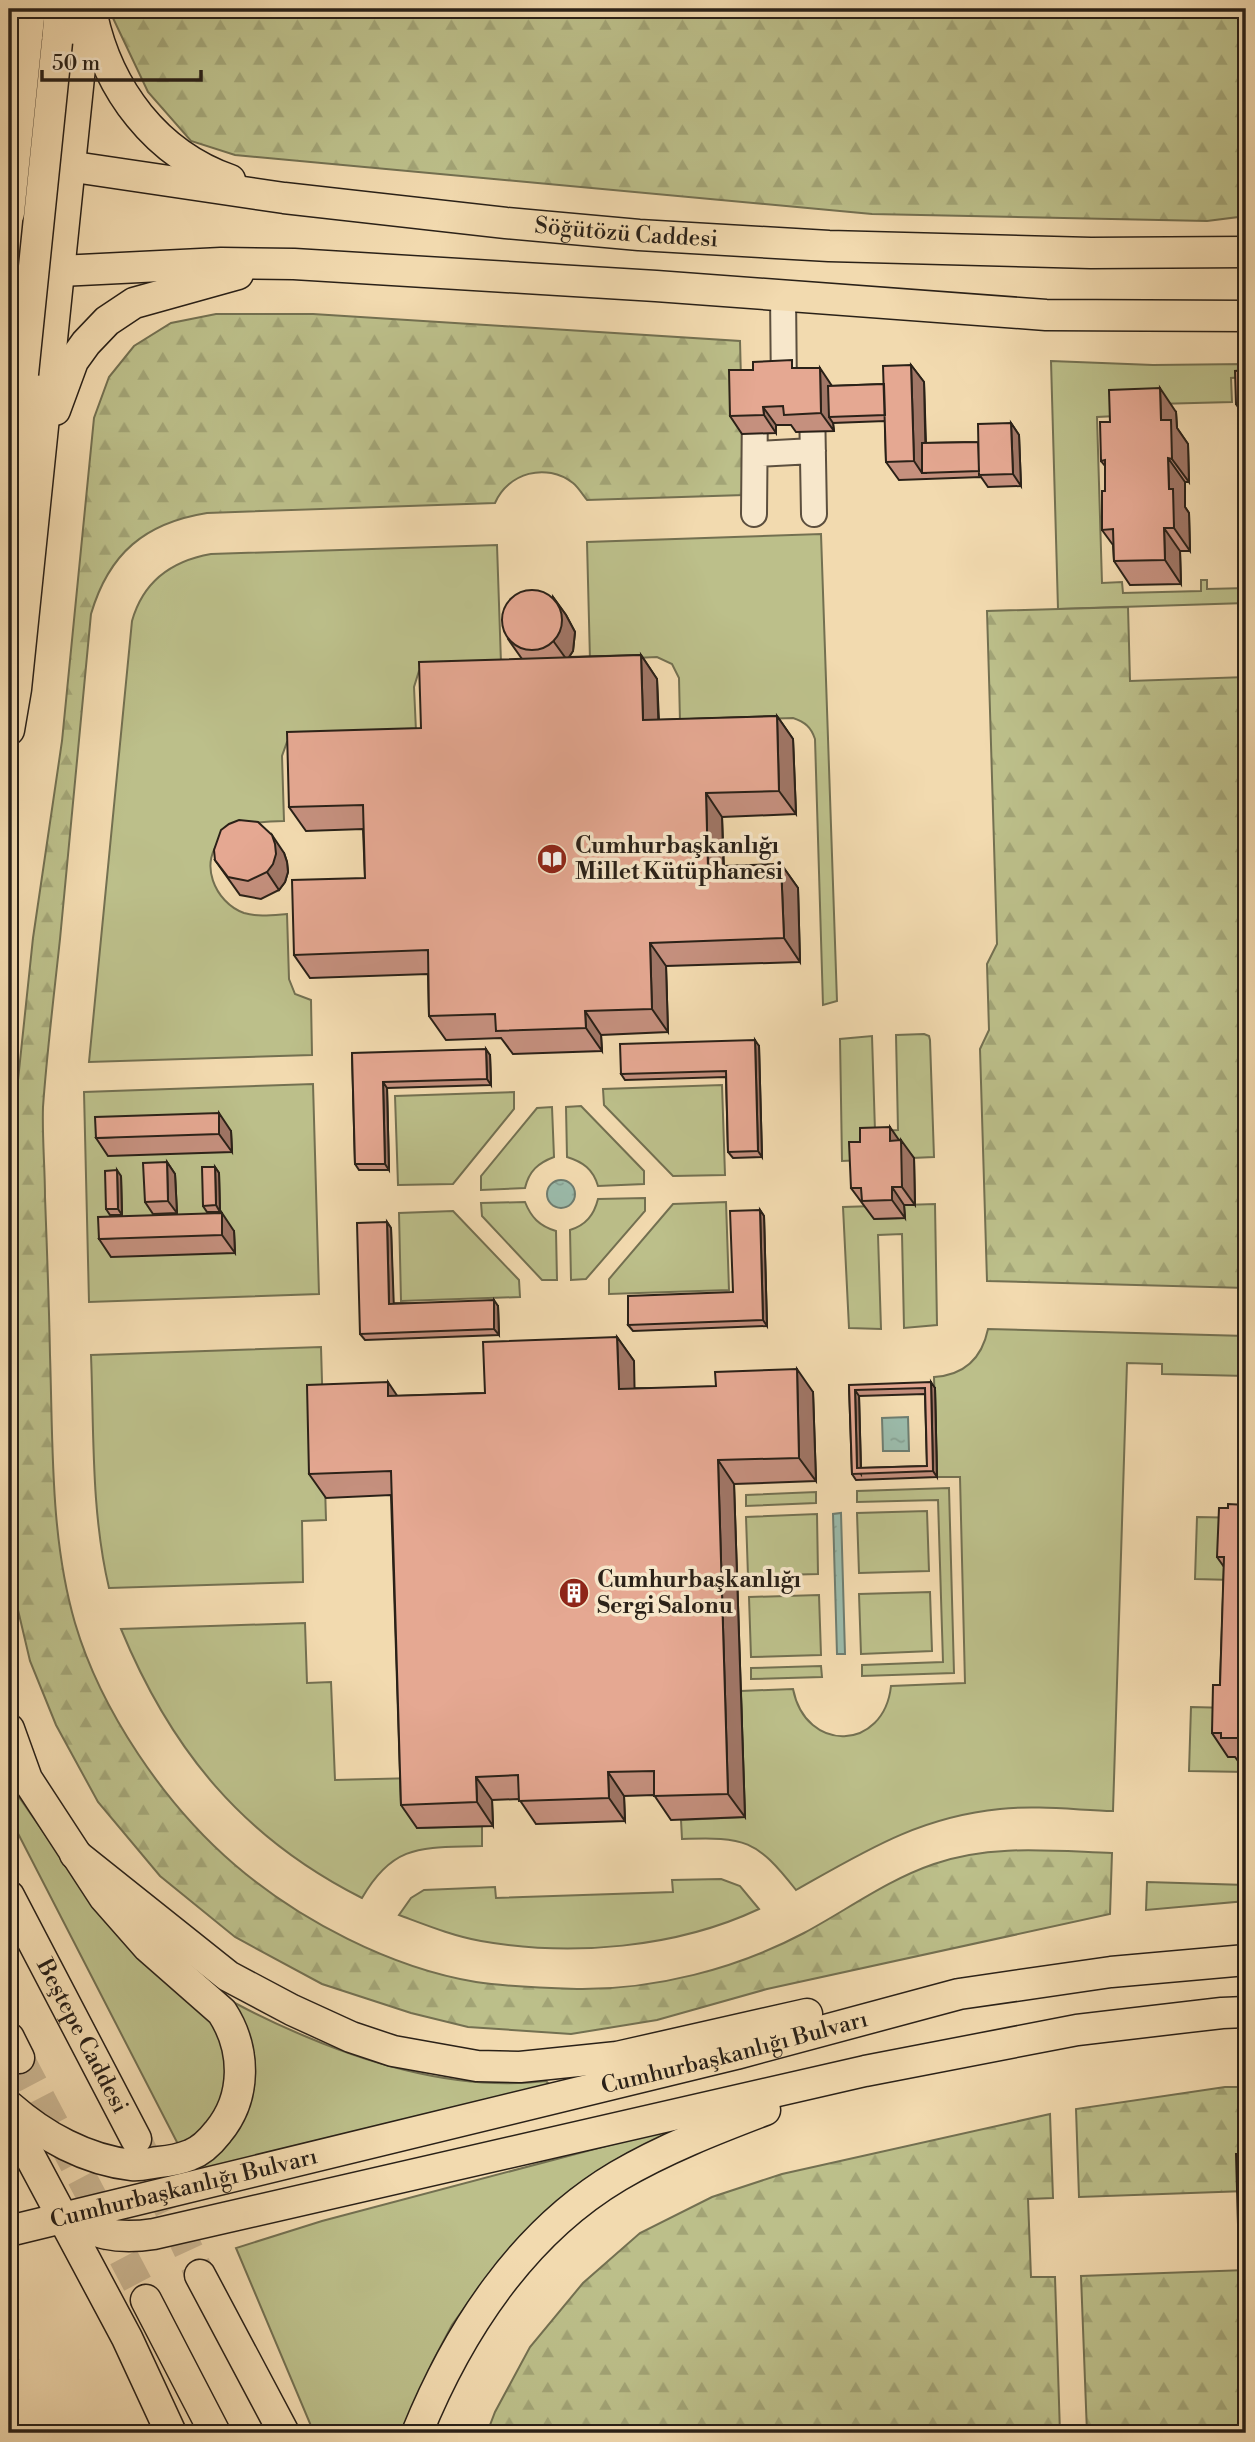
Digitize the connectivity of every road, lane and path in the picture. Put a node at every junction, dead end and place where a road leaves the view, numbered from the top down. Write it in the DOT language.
graph roads {
  1 [pos="60,9"];
  2 [pos="88,9"];
  3 [pos="28,23"];
  4 [pos="80,69"];
  5 [pos="9,86"];
  6 [pos="9,158"];
  7 [pos="71,167"];
  8 [pos="284,198"];
  9 [pos="9,213"];
  10 [pos="1246,252"];
  11 [pos="275,264"];
  12 [pos="9,267"];
  13 [pos="60,271"];
  14 [pos="783,295"];
  15 [pos="9,305"];
  16 [pos="1246,316"];
  17 [pos="52,337"];
  18 [pos="784,404"];
  19 [pos="40,449"];
  20 [pos="813,451"];
  21 [pos="755,454"];
  22 [pos="754,514"];
  23 [pos="814,514"];
  24 [pos="9,552"];
  25 [pos="9,730"];
  26 [pos="9,1728"];
  27 [pos="75,1854"];
  28 [pos="9,1896"];
  29 [pos="1246,1960"];
  30 [pos="959,1994"];
  31 [pos="1246,2012"];
  32 [pos="865,2071"];
  33 [pos="9,2106"];
  34 [pos="9,2117"];
  35 [pos="136,2139"];
  36 [pos="61,2217"];
  37 [pos="9,2231"];
  38 [pos="200,2275"];
  39 [pos="146,2300"];
  40 [pos="172,2433"];
  41 [pos="215,2433"];
  42 [pos="284,2433"];
  43 [pos="417,2433"];
  1 -- 24 [label="main road, bridge"];
  2 -- 4 [label="main road"];
  2 -- 8 [label="main road"];
  3 -- 9 [label="main road, bridge"];
  4 -- 5 [label="main road"];
  4 -- 7 [label="main road"];
  6 -- 7 [label="main road, Söğütözü Caddesi"];
  7 -- 8 [label="main road, Söğütözü Caddesi"];
  7 -- 13 [label="main road"];
  8 -- 10 [label="main road, Söğütözü Caddesi"];
  11 -- 13 [label="main road"];
  11 -- 14 [label="main road"];
  11 -- 19 [label="main road"];
  12 -- 13 [label="main road"];
  13 -- 17 [label="main road"];
  14 -- 16 [label="main road"];
  14 -- 18 [label="street"];
  15 -- 17 [label="main road"];
  17 -- 19 [label="main road"];
  18 -- 20 [label="street"];
  18 -- 21 [label="street"];
  19 -- 25 [label="main road"];
  20 -- 21 [label="street"];
  20 -- 23 [label="street"];
  21 -- 22 [label="street"];
  26 -- 27 [label="main road"];
  27 -- 30 [label="main road"];
  27 -- 33 [label="main road"];
  28 -- 35 [label="main road, Beştepe Caddesi"];
  29 -- 30 [label="main road, Cumhurbaşkanlığı Bulvarı"];
  30 -- 36 [label="main road, Cumhurbaşkanlığı Bulvarı"];
  31 -- 32 [label="main road, Cumhurbaşkanlığı Bulvarı"];
  32 -- 36 [label="main road, Cumhurbaşkanlığı Bulvarı"];
  32 -- 43 [label="main road"];
  34 -- 36 [label="main road"];
  36 -- 37 [label="main road"];
  36 -- 40 [label="main road"];
  38 -- 42 [label="main road"];
  39 -- 41 [label="main road"];
}
